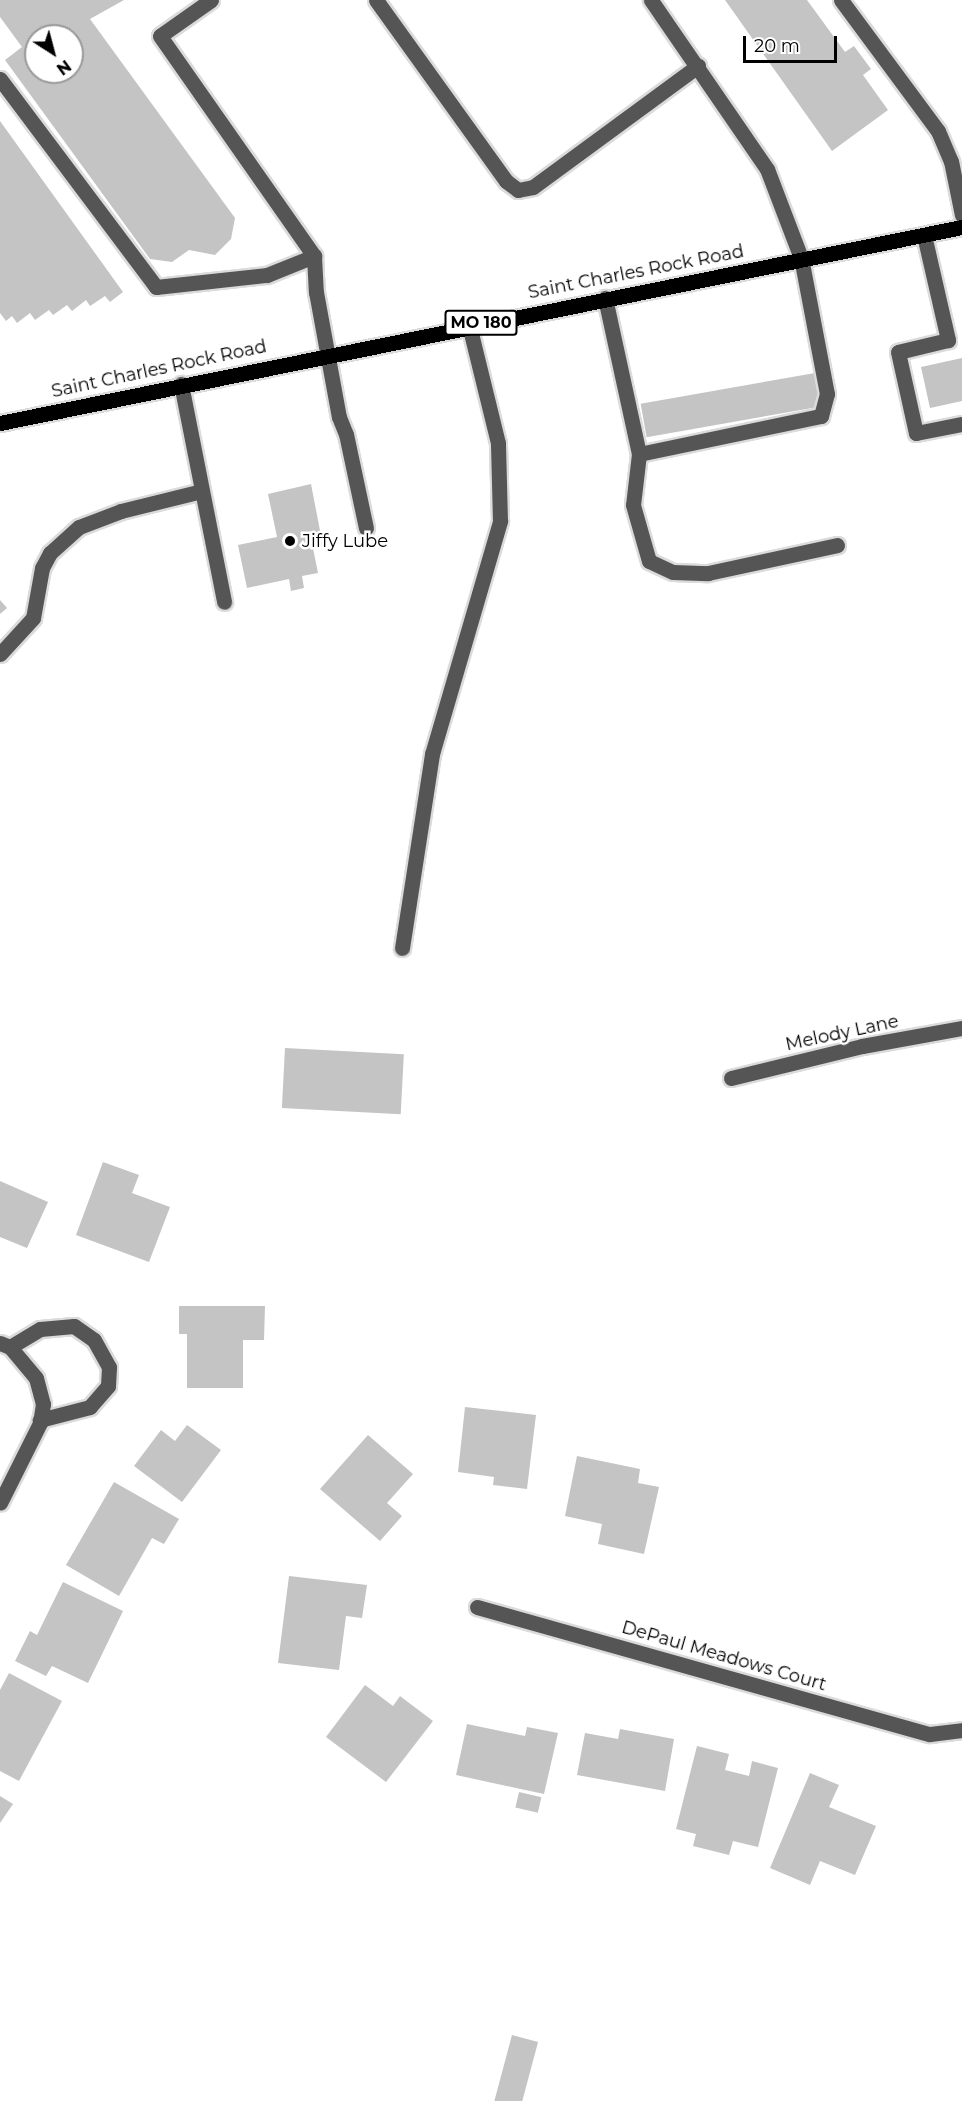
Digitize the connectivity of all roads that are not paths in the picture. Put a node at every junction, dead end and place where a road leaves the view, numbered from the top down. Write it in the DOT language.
graph roads {
  1 [pos="211,0"];
  2 [pos="376,0"];
  3 [pos="651,0"];
  4 [pos="841,0"];
  5 [pos="698,66"];
  6 [pos="0,79"];
  7 [pos="962,215"];
  8 [pos="962,227"];
  9 [pos="924,235"];
  10 [pos="314,256"];
  11 [pos="801,258"];
  12 [pos="605,298"];
  13 [pos="468,325"];
  14 [pos="328,355"];
  15 [pos="181,384"];
  16 [pos="0,423"];
  17 [pos="962,424"];
  18 [pos="639,454"];
  19 [pos="202,491"];
  20 [pos="366,528"];
  21 [pos="837,545"];
  22 [pos="224,602"];
  23 [pos="0,654"];
  24 [pos="402,948"];
  25 [pos="962,1028"];
  26 [pos="731,1078"];
  27 [pos="5,1345"];
  28 [pos="40,1420"];
  29 [pos="0,1503"];
  30 [pos="477,1607"];
  31 [pos="962,1730"];
  1 -- 10 [label="street"];
  2 -- 5 [label="street"];
  3 -- 5 [label="street"];
  4 -- 7 [label="street"];
  5 -- 11 [label="street"];
  6 -- 10 [label="street"];
  8 -- 9 [label="main road, Saint Charles Rock Road / MO 180"];
  9 -- 11 [label="main road, Saint Charles Rock Road / MO 180"];
  9 -- 17 [label="street"];
  10 -- 14 [label="street"];
  11 -- 12 [label="main road, Saint Charles Rock Road / MO 180"];
  11 -- 18 [label="street"];
  12 -- 13 [label="main road, Saint Charles Rock Road / MO 180"];
  12 -- 18 [label="street"];
  13 -- 14 [label="main road, Saint Charles Rock Road / MO 180"];
  13 -- 24 [label="street"];
  14 -- 15 [label="main road, Saint Charles Rock Road / MO 180"];
  14 -- 20 [label="street"];
  15 -- 16 [label="main road, Saint Charles Rock Road / MO 180"];
  15 -- 19 [label="street"];
  18 -- 21 [label="street"];
  19 -- 22 [label="street"];
  19 -- 23 [label="street"];
  25 -- 26 [label="street, Melody Lane"];
  27 -- 28 [label="street"];
  27 -- 28 [label="street"];
  28 -- 29 [label="street"];
  30 -- 31 [label="street, DePaul Meadows Court"];
}
